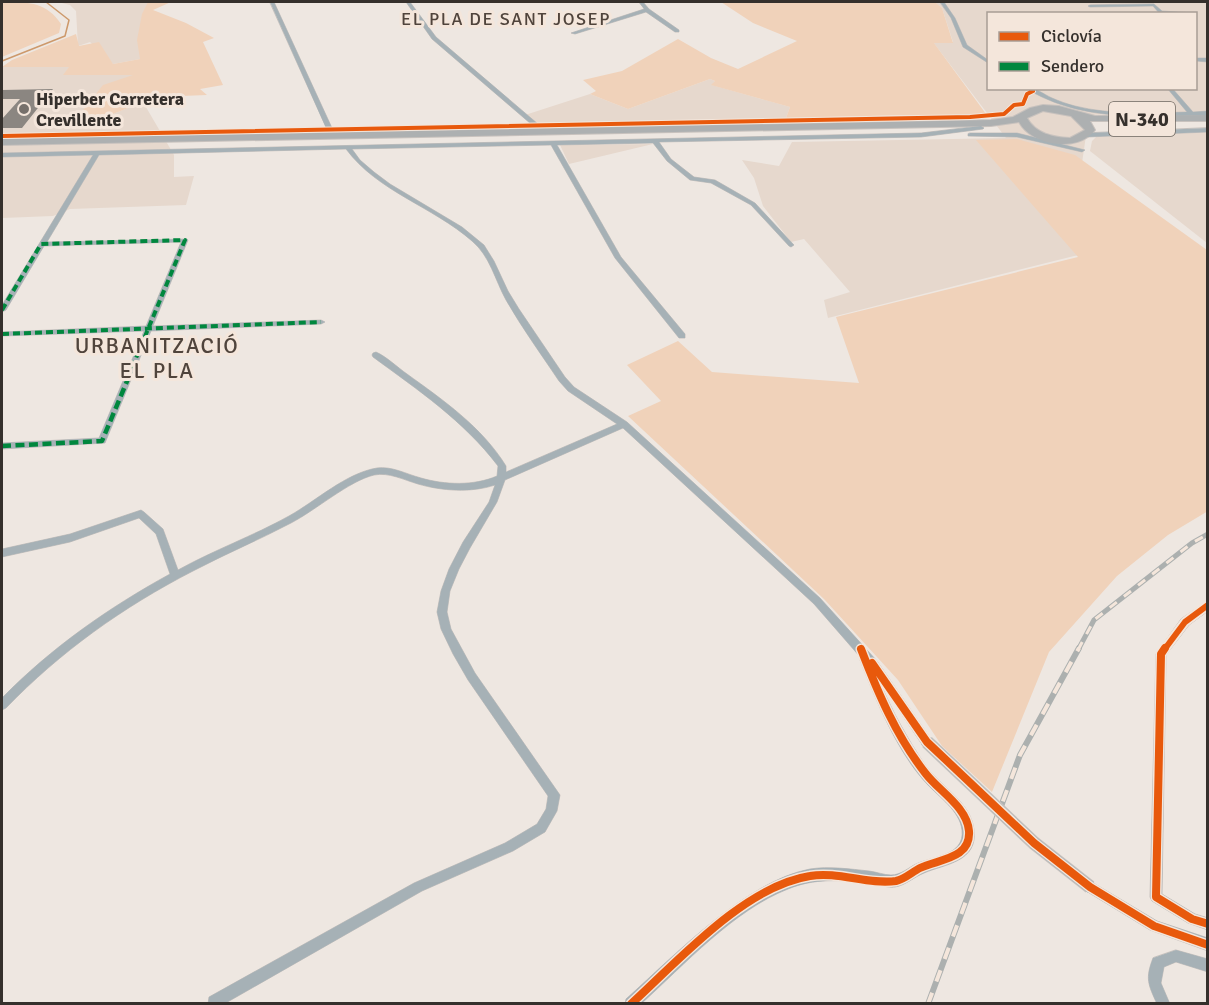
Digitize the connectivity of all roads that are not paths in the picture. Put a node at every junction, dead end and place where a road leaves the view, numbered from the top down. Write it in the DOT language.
graph roads {
  1 [pos="272,2"];
  2 [pos="408,2"];
  3 [pos="642,2"];
  4 [pos="942,2"];
  5 [pos="1088,4"];
  6 [pos="647,10"];
  7 [pos="1161,12"];
  8 [pos="677,31"];
  9 [pos="573,33"];
  10 [pos="987,61"];
  11 [pos="1171,90"];
  12 [pos="1034,91"];
  13 [pos="1054,102"];
  14 [pos="1034,110"];
  15 [pos="1064,111"];
  16 [pos="1191,113"];
  17 [pos="1077,116"];
  18 [pos="1022,118"];
  19 [pos="858,120"];
  20 [pos="1207,120"];
  21 [pos="929,124"];
  22 [pos="537,126"];
  23 [pos="981,128"];
  24 [pos="1028,129"];
  25 [pos="330,130"];
  26 [pos="1087,134"];
  27 [pos="921,135"];
  28 [pos="2,136"];
  29 [pos="1056,140"];
  30 [pos="655,141"];
  31 [pos="2,142"];
  32 [pos="553,143"];
  33 [pos="346,147"];
  34 [pos="2,148"];
  35 [pos="1082,150"];
  36 [pos="97,153"];
  37 [pos="2,155"];
  38 [pos="41,244"];
  39 [pos="791,245"];
  40 [pos="2,310"];
  41 [pos="321,322"];
  42 [pos="147,329"];
  43 [pos="2,334"];
  44 [pos="682,336"];
  45 [pos="376,355"];
  46 [pos="624,424"];
  47 [pos="2,447"];
  48 [pos="502,477"];
  49 [pos="2,554"];
  50 [pos="175,575"];
  51 [pos="1208,605"];
  52 [pos="861,650"];
  53 [pos="2,705"];
  54 [pos="1208,924"];
  55 [pos="1208,945"];
  56 [pos="1208,966"];
  57 [pos="214,1002"];
  58 [pos="631,1004"];
  59 [pos="1164,1004"];
  1 -- 25 [label="street"];
  2 -- 22 [label="street"];
  3 -- 6 [label="street"];
  4 -- 10 [label="street"];
  5 -- 7 [label="street"];
  6 -- 8 [label="street"];
  6 -- 9 [label="street"];
  11 -- 16 [label="street"];
  12 -- 13 [label="street"];
  12 -- 14 [label="street"];
  12 -- 19 [label="street"];
  13 -- 15 [label="street"];
  13 -- 16 [label="street"];
  14 -- 15 [label="highway, N-340"];
  14 -- 18 [label="highway"];
  15 -- 17 [label="highway, N-340"];
  16 -- 20 [label="street"];
  17 -- 20 [label="highway, N-340"];
  17 -- 26 [label="highway, N-340"];
  18 -- 21 [label="highway"];
  18 -- 24 [label="highway"];
  19 -- 21 [label="street"];
  19 -- 22 [label="street"];
  20 -- 26 [label="highway, N-340"];
  21 -- 31 [label="highway"];
  22 -- 25 [label="street"];
  23 -- 24 [label="highway, N-340"];
  23 -- 27 [label="street"];
  23 -- 34 [label="highway, N-340"];
  24 -- 29 [label="highway, N-340"];
  25 -- 28 [label="street"];
  26 -- 29 [label="highway, N-340"];
  26 -- 35 [label="street"];
  27 -- 30 [label="street"];
  27 -- 35 [label="street"];
  29 -- 35 [label="street"];
  30 -- 32 [label="street"];
  30 -- 39 [label="street"];
  32 -- 33 [label="street"];
  32 -- 44 [label="street"];
  33 -- 36 [label="street"];
  33 -- 46 [label="street"];
  36 -- 37 [label="street"];
  36 -- 38 [label="street"];
  38 -- 40 [label="street"];
  38 -- 42 [label="street"];
  41 -- 42 [label="street"];
  42 -- 43 [label="street"];
  42 -- 47 [label="street"];
  45 -- 48 [label="street"];
  46 -- 48 [label="street"];
  46 -- 52 [label="street"];
  48 -- 50 [label="street"];
  48 -- 57 [label="street"];
  49 -- 50 [label="street"];
  50 -- 53 [label="street"];
  51 -- 54 [label="street"];
  52 -- 55 [label="street, bridge"];
  52 -- 58 [label="street"];
  56 -- 59 [label="street"];
}
